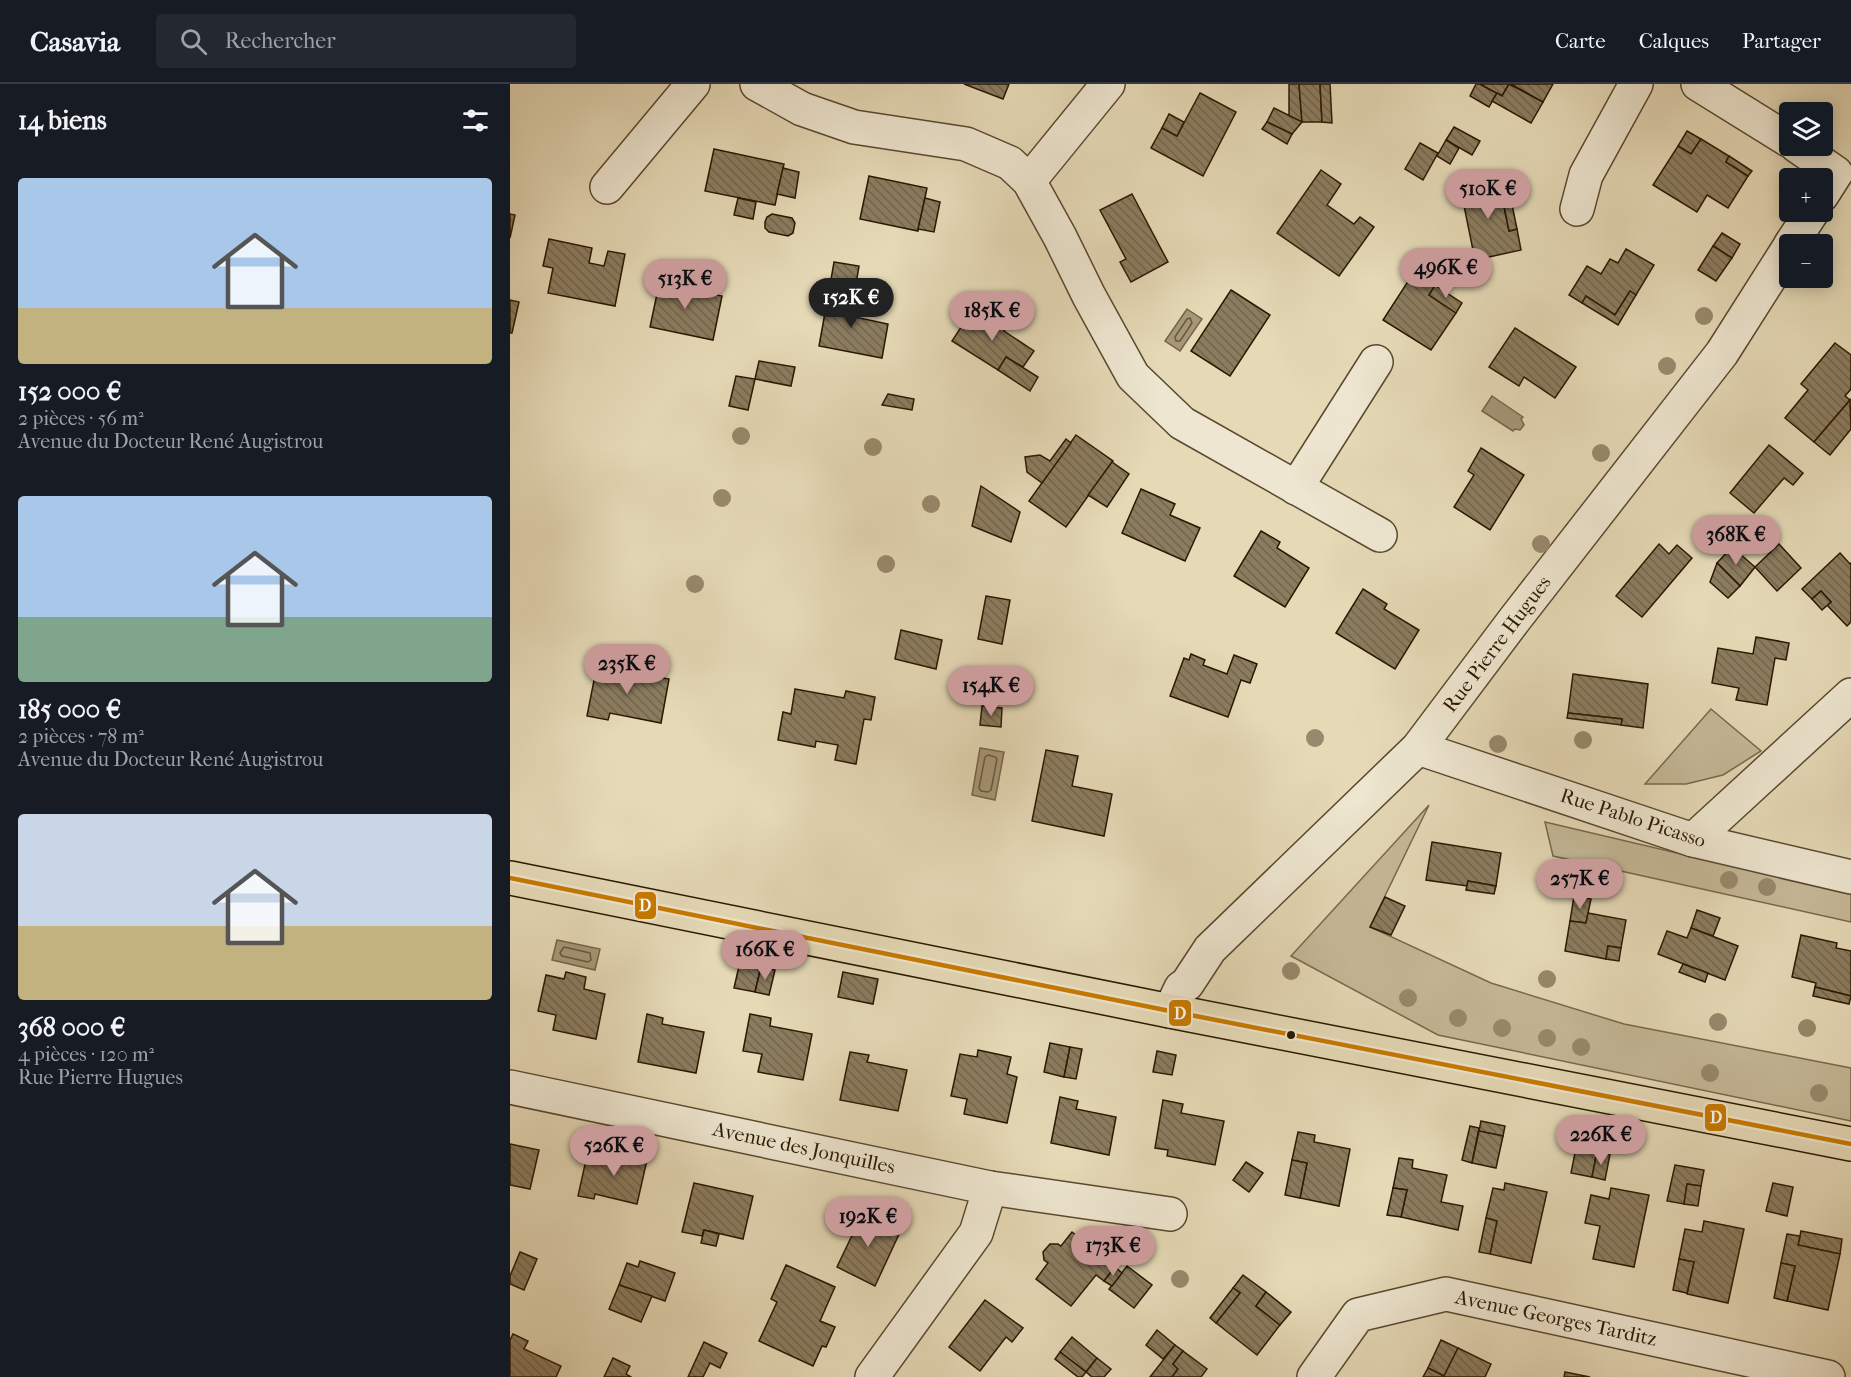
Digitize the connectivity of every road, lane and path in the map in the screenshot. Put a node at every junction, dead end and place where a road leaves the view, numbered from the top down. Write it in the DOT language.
graph roads {
  1 [pos="693,84"];
  2 [pos="757,84"];
  3 [pos="1108,84"];
  4 [pos="1636,84"];
  5 [pos="1698,84"];
  6 [pos="1779,135"];
  7 [pos="1808,156"];
  8 [pos="1029,180"];
  9 [pos="1837,180"];
  10 [pos="607,187"];
  11 [pos="1577,209"];
  12 [pos="1779,262"];
  13 [pos="1376,362"];
  14 [pos="1296,488"];
  15 [pos="1380,535"];
  16 [pos="1851,695"];
  17 [pos="1418,748"];
  18 [pos="1693,840"];
  19 [pos="1851,877"];
  20 [pos="510,878"];
  21 [pos="1170,1011"];
  22 [pos="510,1087"];
  23 [pos="1851,1144"];
  24 [pos="990,1188"];
  25 [pos="1170,1214"];
  26 [pos="872,1377"];
  27 [pos="1314,1377"];
  28 [pos="1828,1377"];
  1 -- 10 [label="street"];
  2 -- 8 [label="street"];
  3 -- 8 [label="street"];
  4 -- 11 [label="street"];
  5 -- 6 [label="street"];
  7 -- 9 [label="street"];
  8 -- 14 [label="street"];
  12 -- 17 [label="street, Rue Pierre Hugues"];
  13 -- 14 [label="street"];
  14 -- 15 [label="street"];
  16 -- 18 [label="street"];
  17 -- 18 [label="street, Rue Pablo Picasso"];
  17 -- 21 [label="street, Rue Pierre Hugues"];
  18 -- 19 [label="street, Rue Pablo Picasso"];
  20 -- 21 [label="main road"];
  21 -- 23 [label="main road"];
  22 -- 24 [label="street, Avenue des Jonquilles"];
  24 -- 25 [label="street, Avenue des Jonquilles"];
  24 -- 26 [label="street"];
  27 -- 28 [label="street, Avenue Georges Tarditz"];
}
